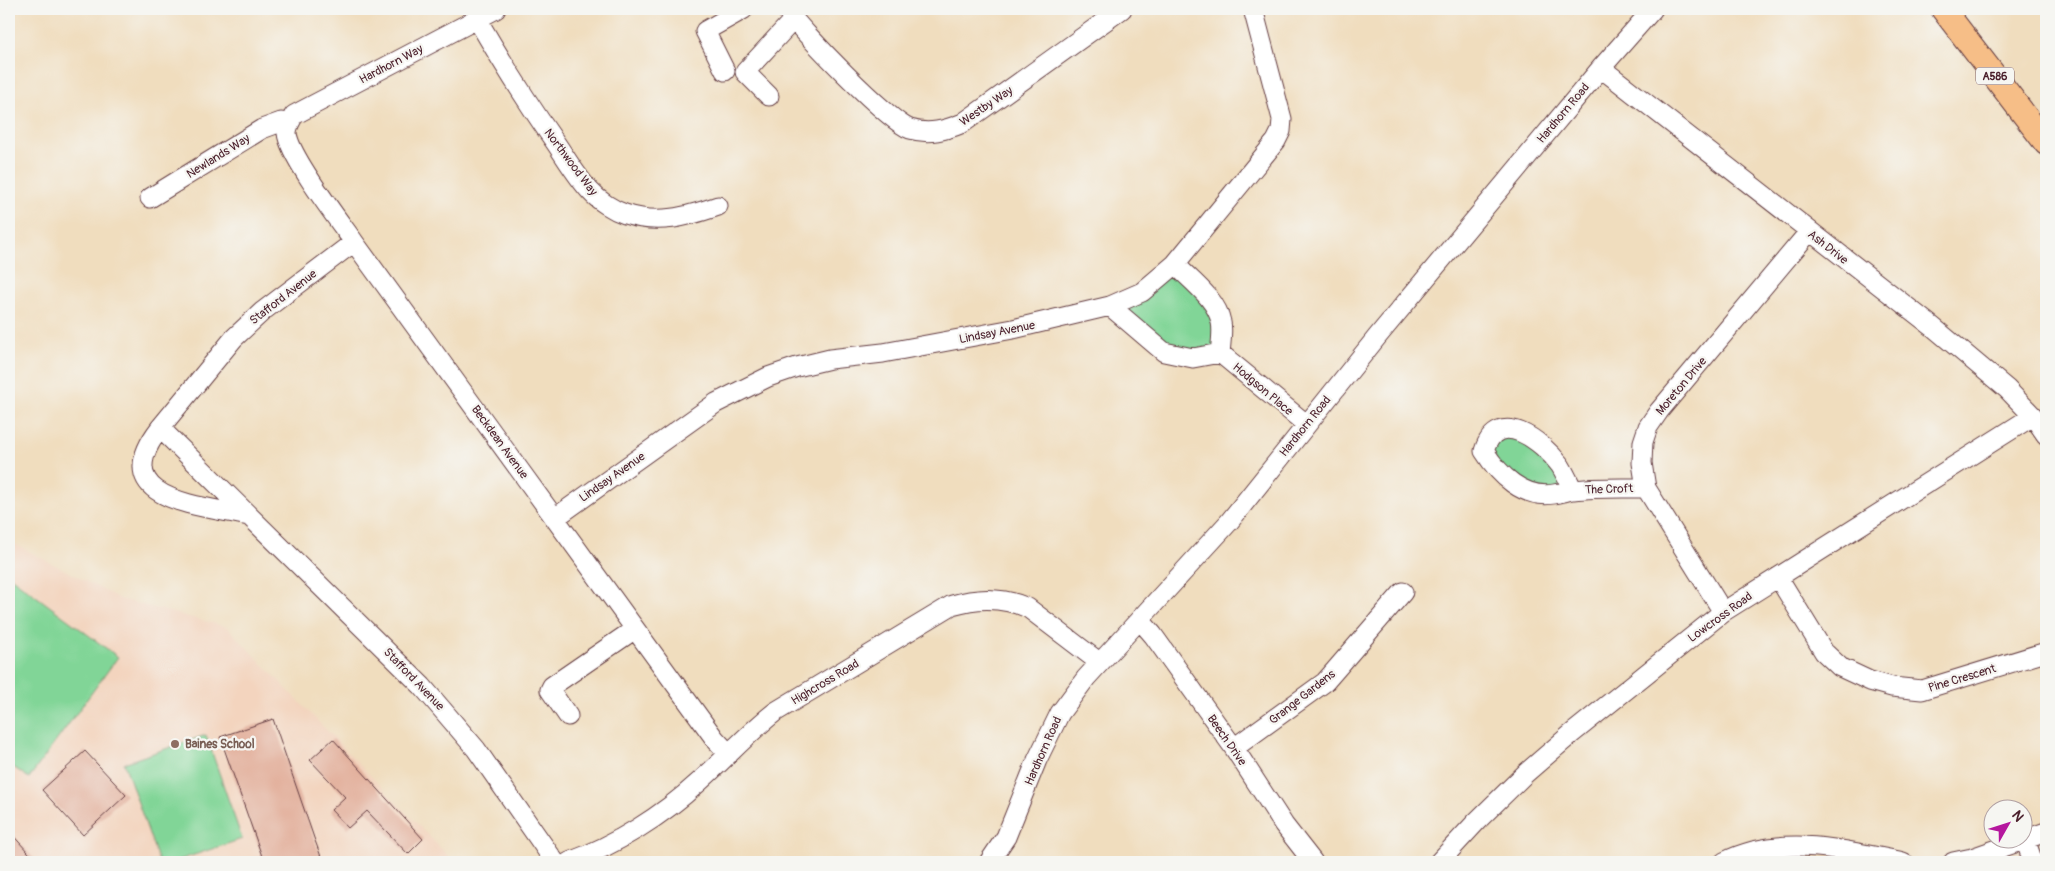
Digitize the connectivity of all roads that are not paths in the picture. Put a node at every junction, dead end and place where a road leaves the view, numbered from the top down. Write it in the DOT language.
graph roads {
  1 [pos="496,9"];
  2 [pos="744,9"];
  3 [pos="1122,9"];
  4 [pos="1253,9"];
  5 [pos="1653,9"];
  6 [pos="1943,9"];
  7 [pos="790,14"];
  8 [pos="478,19"];
  9 [pos="1601,68"];
  10 [pos="725,71"];
  11 [pos="769,96"];
  12 [pos="289,124"];
  13 [pos="2046,143"];
  14 [pos="150,198"];
  15 [pos="718,206"];
  16 [pos="1809,232"];
  17 [pos="354,242"];
  18 [pos="1175,264"];
  19 [pos="1110,306"];
  20 [pos="1220,353"];
  21 [pos="2033,416"];
  22 [pos="1306,424"];
  23 [pos="160,428"];
  24 [pos="2046,435"];
  25 [pos="1646,488"];
  26 [pos="1573,490"];
  27 [pos="249,516"];
  28 [pos="555,518"];
  29 [pos="1778,578"];
  30 [pos="1403,592"];
  31 [pos="1723,612"];
  32 [pos="1140,620"];
  33 [pos="635,629"];
  34 [pos="2046,652"];
  35 [pos="1099,662"];
  36 [pos="568,716"];
  37 [pos="1234,748"];
  38 [pos="728,753"];
  39 [pos="2046,832"];
  40 [pos="2032,837"];
  41 [pos="2000,848"];
  42 [pos="2028,848"];
  43 [pos="1754,856"];
  44 [pos="555,862"];
  45 [pos="569,862"];
  46 [pos="989,862"];
  47 [pos="1313,862"];
  48 [pos="1439,862"];
  49 [pos="1724,862"];
  50 [pos="1903,862"];
  51 [pos="1953,862"];
  52 [pos="2033,862"];
  1 -- 8 [label="street, Hardhorn Way"];
  2 -- 10 [label="street"];
  3 -- 7 [label="street, Westby Way"];
  4 -- 18 [label="street, Lindsay Avenue"];
  5 -- 9 [label="street, Hardhorn Road"];
  6 -- 13 [label="main road, A586"];
  7 -- 11 [label="street"];
  8 -- 12 [label="street, Hardhorn Way"];
  8 -- 15 [label="street, Northwood Way"];
  9 -- 16 [label="street, Ash Drive"];
  9 -- 22 [label="street, Hardhorn Road"];
  12 -- 14 [label="street, Newlands Way"];
  12 -- 17 [label="street, Beckdean Avenue"];
  16 -- 21 [label="street, Ash Drive"];
  16 -- 25 [label="street, Moreton Drive"];
  17 -- 23 [label="street, Stafford Avenue"];
  17 -- 28 [label="street, Beckdean Avenue"];
  18 -- 19 [label="street, Lindsay Avenue"];
  18 -- 20 [label="street"];
  19 -- 20 [label="street"];
  19 -- 28 [label="street, Lindsay Avenue"];
  20 -- 22 [label="street, Hodgson Place"];
  21 -- 24 [label="street, Ash Drive"];
  21 -- 29 [label="street, Lowcross Road"];
  22 -- 32 [label="street, Hardhorn Road"];
  23 -- 27 [label="street, Stafford Avenue"];
  23 -- 27 [label="street, Stafford Avenue"];
  25 -- 26 [label="street, The Croft"];
  25 -- 31 [label="street, Moreton Drive"];
  26 -- 26 [label="street, The Croft"];
  27 -- 44 [label="street, Stafford Avenue"];
  28 -- 33 [label="street, Beckdean Avenue"];
  29 -- 31 [label="street, Lowcross Road"];
  29 -- 34 [label="street, Pine Crescent"];
  30 -- 37 [label="street, Grange Gardens"];
  31 -- 48 [label="street, Lowcross Road"];
  32 -- 35 [label="street, Hardhorn Road"];
  32 -- 37 [label="street, Beech Drive"];
  33 -- 36 [label="street"];
  33 -- 38 [label="street, Beckdean Avenue"];
  35 -- 38 [label="street, Highcross Road"];
  35 -- 46 [label="street, Hardhorn Road"];
  37 -- 47 [label="street, Beech Drive"];
  38 -- 45 [label="street, Highcross Road"];
  39 -- 40 [label="street"];
  41 -- 51 [label="street"];
  42 -- 52 [label="street"];
  43 -- 49 [label="street"];
  43 -- 50 [label="street"];
}
